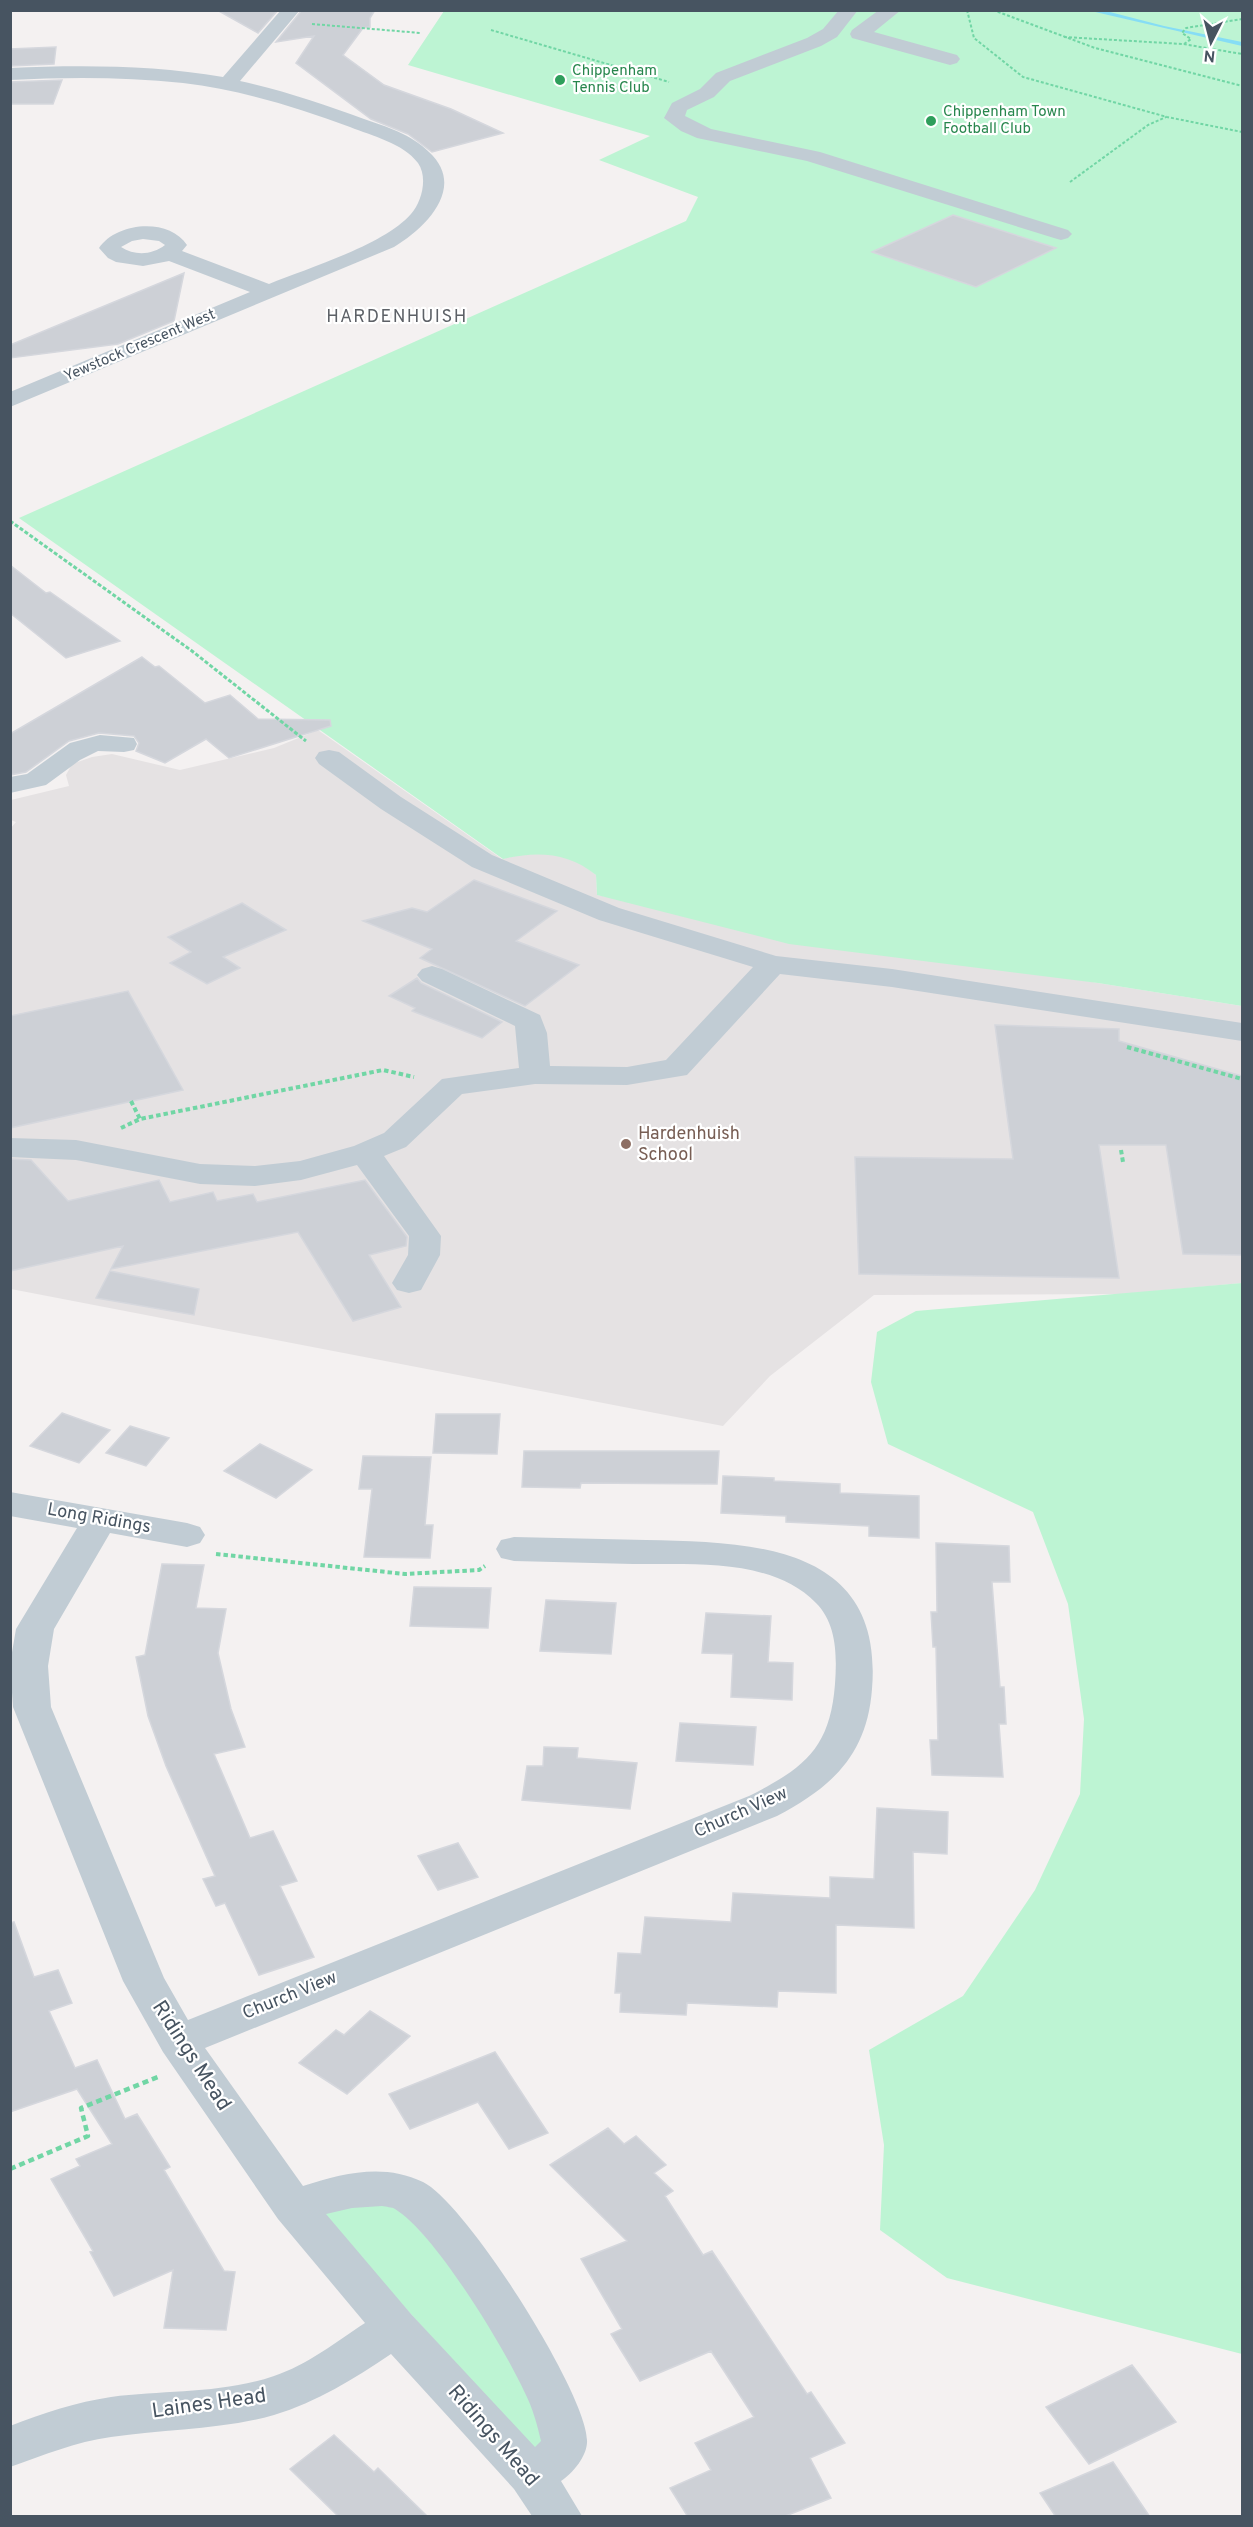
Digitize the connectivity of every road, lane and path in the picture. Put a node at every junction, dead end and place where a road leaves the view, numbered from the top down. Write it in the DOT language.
graph roads {
  1 [pos="849,10"];
  2 [pos="892,10"];
  3 [pos="967,10"];
  4 [pos="993,10"];
  5 [pos="286,16"];
  6 [pos="1242,19"];
  7 [pos="491,30"];
  8 [pos="422,33"];
  9 [pos="1059,36"];
  10 [pos="1183,44"];
  11 [pos="1242,54"];
  12 [pos="950,59"];
  13 [pos="10,74"];
  14 [pos="227,84"];
  15 [pos="1242,86"];
  16 [pos="707,93"];
  17 [pos="1167,117"];
  18 [pos="1242,132"];
  19 [pos="1070,182"];
  20 [pos="1061,234"];
  21 [pos="168,253"];
  22 [pos="270,292"];
  23 [pos="51,383"];
  24 [pos="10,389"];
  25 [pos="10,400"];
  26 [pos="10,521"];
  27 [pos="124,744"];
  28 [pos="329,758"];
  29 [pos="10,785"];
  30 [pos="773,964"];
  31 [pos="432,975"];
  32 [pos="1242,1032"];
  33 [pos="1127,1047"];
  34 [pos="535,1075"];
  35 [pos="1242,1079"];
  36 [pos="453,1086"];
  37 [pos="131,1101"];
  38 [pos="10,1147"];
  39 [pos="1121,1150"];
  40 [pos="365,1153"];
  41 [pos="1123,1162"];
  42 [pos="409,1283"];
  43 [pos="10,1504"];
  44 [pos="100,1520"];
  45 [pos="187,1535"];
  46 [pos="514,1549"];
  47 [pos="479,1570"];
  48 [pos="185,2052"];
  49 [pos="10,2169"];
  50 [pos="294,2207"];
  51 [pos="395,2327"];
  52 [pos="10,2447"];
  53 [pos="531,2475"];
  54 [pos="558,2517"];
  1 -- 16 [label="street"];
  2 -- 12 [label="street"];
  3 -- 17 [label="path"];
  4 -- 9 [label="path"];
  5 -- 8 [label="path"];
  5 -- 14 [label="street"];
  6 -- 10 [label="path"];
  7 -- 16 [label="path"];
  9 -- 10 [label="path"];
  9 -- 15 [label="path"];
  10 -- 11 [label="path"];
  13 -- 14 [label="street, Yewstock Crescent West"];
  14 -- 22 [label="street, Yewstock Crescent West"];
  16 -- 20 [label="street"];
  17 -- 18 [label="path"];
  17 -- 19 [label="path"];
  21 -- 22 [label="street"];
  22 -- 23 [label="street, Yewstock Crescent West"];
  23 -- 24 [label="street"];
  23 -- 25 [label="street, Yewstock Crescent West"];
  26 -- 28 [label="path"];
  27 -- 29 [label="street"];
  28 -- 30 [label="street"];
  30 -- 32 [label="street"];
  30 -- 34 [label="street"];
  31 -- 34 [label="street"];
  33 -- 35 [label="path"];
  34 -- 36 [label="street"];
  36 -- 37 [label="path"];
  36 -- 40 [label="street"];
  38 -- 40 [label="street"];
  39 -- 41 [label="path"];
  40 -- 42 [label="street"];
  43 -- 44 [label="street, Long Ridings"];
  44 -- 45 [label="street, Long Ridings"];
  44 -- 48 [label="street, Ridings Mead"];
  45 -- 47 [label="path"];
  46 -- 48 [label="street, Church View"];
  48 -- 49 [label="path"];
  48 -- 50 [label="street, Ridings Mead"];
  50 -- 51 [label="street, Ridings Mead"];
  50 -- 53 [label="street"];
  51 -- 52 [label="street, Laines Head"];
  51 -- 53 [label="street, Ridings Mead"];
  53 -- 54 [label="street, Ridings Mead"];
}
